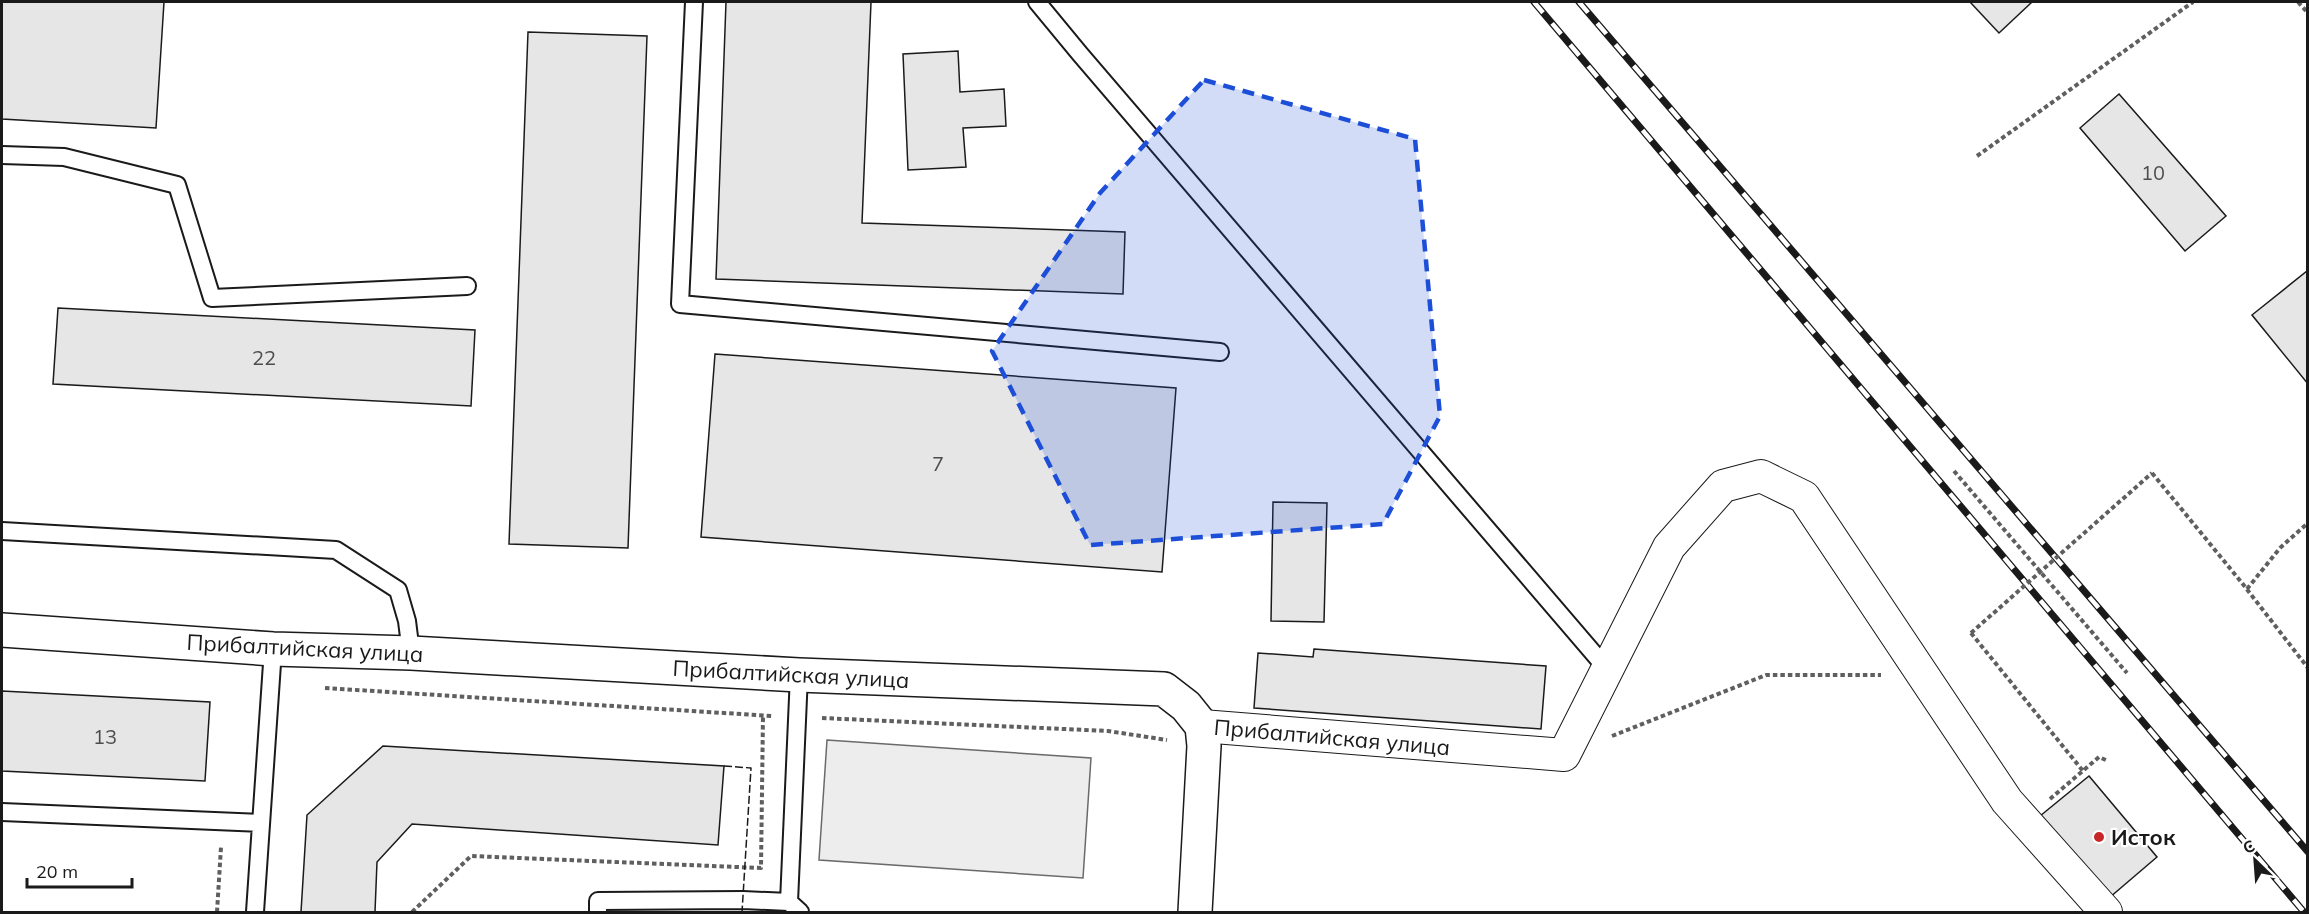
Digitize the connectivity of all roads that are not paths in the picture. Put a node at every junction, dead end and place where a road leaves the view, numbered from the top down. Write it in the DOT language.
graph roads {
  1 [pos="694,2"];
  2 [pos="1037,2"];
  3 [pos="2,155"];
  4 [pos="467,286"];
  5 [pos="1220,351"];
  6 [pos="2,531"];
  7 [pos="2,630"];
  8 [pos="273,649"];
  9 [pos="411,653"];
  10 [pos="1607,669"];
  11 [pos="799,675"];
  12 [pos="1203,736"];
  13 [pos="2,812"];
  14 [pos="261,823"];
  15 [pos="794,907"];
  16 [pos="255,912"];
  17 [pos="598,912"];
  18 [pos="1195,912"];
  19 [pos="2106,912"];
  1 -- 5 [label="lane"];
  2 -- 10 [label="lane"];
  3 -- 4 [label="lane"];
  6 -- 9 [label="lane"];
  7 -- 8 [label="street, Прибалтийская улица"];
  8 -- 9 [label="street, Прибалтийская улица"];
  8 -- 14 [label="lane"];
  9 -- 11 [label="street, Прибалтийская улица"];
  10 -- 12 [label="street, Прибалтийская улица"];
  10 -- 19 [label="street"];
  11 -- 12 [label="street, Прибалтийская улица"];
  11 -- 15 [label="lane"];
  12 -- 18 [label="street"];
  13 -- 14 [label="lane"];
  14 -- 16 [label="lane"];
  15 -- 17 [label="lane"];
}
